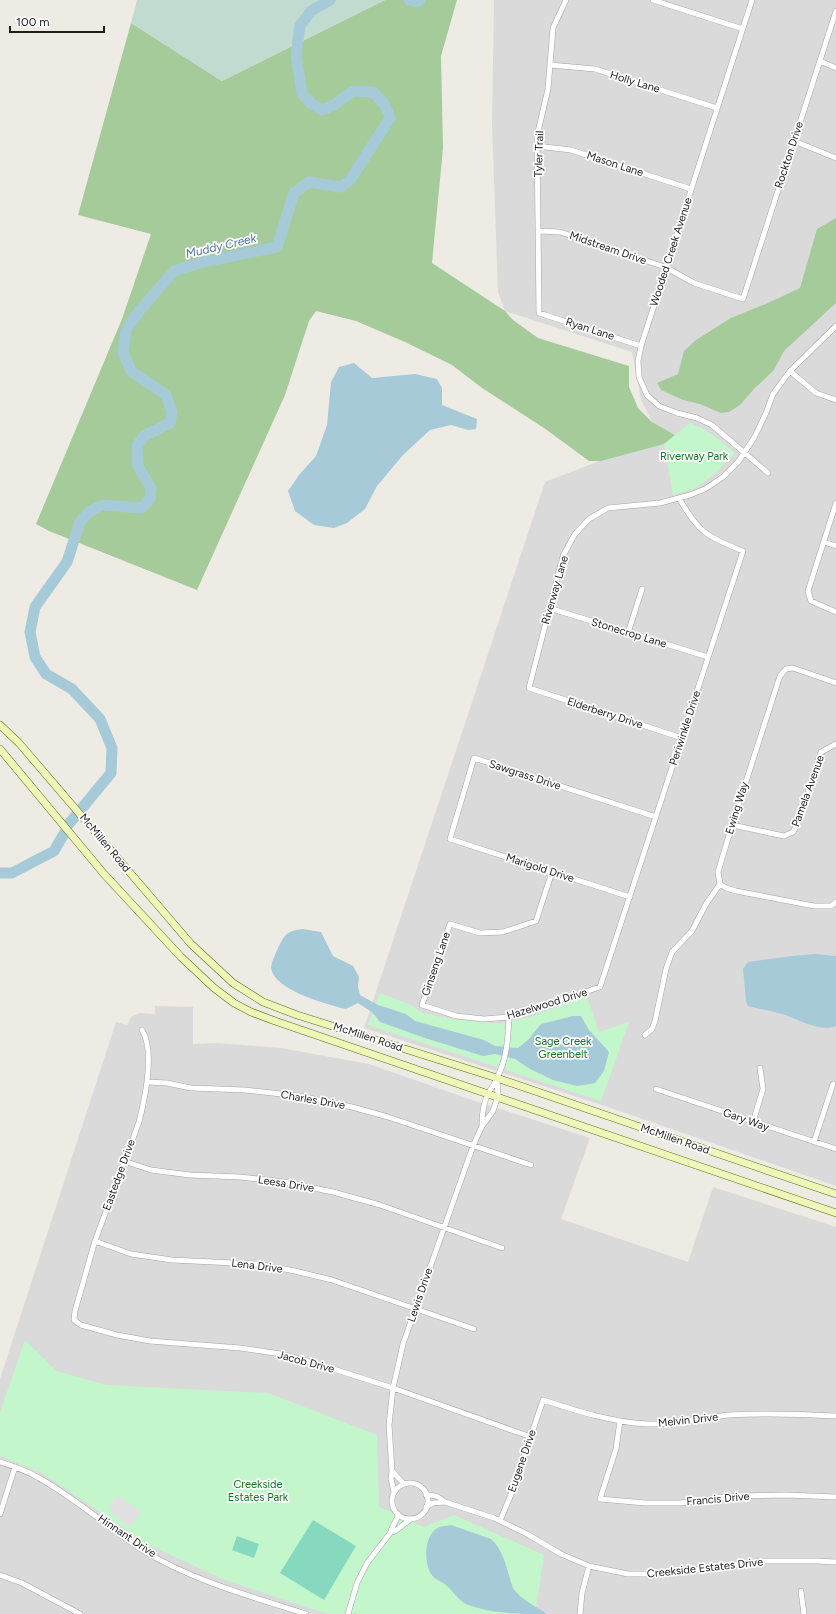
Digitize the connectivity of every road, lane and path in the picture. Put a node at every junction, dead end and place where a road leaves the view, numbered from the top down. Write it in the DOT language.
graph roads {
  1 [pos="566,0"];
  2 [pos="653,0"];
  3 [pos="752,0"];
  4 [pos="836,11"];
  5 [pos="743,29"];
  6 [pos="820,61"];
  7 [pos="550,65"];
  8 [pos="836,68"];
  9 [pos="717,108"];
  10 [pos="794,141"];
  11 [pos="537,146"];
  12 [pos="836,158"];
  13 [pos="691,189"];
  14 [pos="538,231"];
  15 [pos="666,267"];
  16 [pos="743,299"];
  17 [pos="540,313"];
  18 [pos="836,326"];
  19 [pos="641,346"];
  20 [pos="790,370"];
  21 [pos="836,400"];
  22 [pos="744,452"];
  23 [pos="768,473"];
  24 [pos="679,498"];
  25 [pos="836,503"];
  26 [pos="824,542"];
  27 [pos="836,546"];
  28 [pos="642,589"];
  29 [pos="549,608"];
  30 [pos="836,612"];
  31 [pos="628,633"];
  32 [pos="708,657"];
  33 [pos="836,683"];
  34 [pos="529,688"];
  35 [pos="0,725"];
  36 [pos="682,738"];
  37 [pos="836,744"];
  38 [pos="0,748"];
  39 [pos="656,817"];
  40 [pos="732,825"];
  41 [pos="450,839"];
  42 [pos="552,872"];
  43 [pos="720,884"];
  44 [pos="630,897"];
  45 [pos="836,902"];
  46 [pos="600,987"];
  47 [pos="422,1005"];
  48 [pos="509,1017"];
  49 [pos="142,1030"];
  50 [pos="645,1035"];
  51 [pos="760,1068"];
  52 [pos="498,1078"];
  53 [pos="147,1082"];
  54 [pos="833,1084"];
  55 [pos="656,1089"];
  56 [pos="488,1093"];
  57 [pos="498,1096"];
  58 [pos="753,1122"];
  59 [pos="482,1126"];
  60 [pos="814,1142"];
  61 [pos="473,1146"];
  62 [pos="836,1149"];
  63 [pos="124,1161"];
  64 [pos="531,1165"];
  65 [pos="836,1194"];
  66 [pos="836,1213"];
  67 [pos="444,1228"];
  68 [pos="94,1241"];
  69 [pos="502,1248"];
  70 [pos="416,1308"];
  71 [pos="74,1320"];
  72 [pos="474,1329"];
  73 [pos="393,1388"];
  74 [pos="543,1400"];
  75 [pos="836,1416"];
  76 [pos="620,1421"];
  77 [pos="531,1437"];
  78 [pos="0,1462"];
  79 [pos="15,1467"];
  80 [pos="392,1471"];
  81 [pos="404,1484"];
  82 [pos="394,1492"];
  83 [pos="426,1495"];
  84 [pos="836,1497"];
  85 [pos="445,1502"];
  86 [pos="426,1507"];
  87 [pos="0,1514"];
  88 [pos="398,1514"];
  89 [pos="411,1519"];
  90 [pos="500,1521"];
  91 [pos="391,1532"];
  92 [pos="836,1562"];
  93 [pos="589,1566"];
  94 [pos="0,1575"];
  95 [pos="801,1591"];
  96 [pos="80,1614"];
  97 [pos="306,1614"];
  98 [pos="348,1614"];
  99 [pos="580,1614"];
  100 [pos="804,1614"];
  1 -- 7 [label="street, Tyler Trail"];
  2 -- 5 [label="street"];
  3 -- 5 [label="street, Wooded Creek Avenue"];
  4 -- 6 [label="street, Rockton Drive"];
  5 -- 9 [label="street, Wooded Creek Avenue"];
  6 -- 8 [label="street"];
  6 -- 10 [label="street, Rockton Drive"];
  7 -- 9 [label="street, Holly Lane"];
  7 -- 11 [label="street, Tyler Trail"];
  9 -- 13 [label="street, Wooded Creek Avenue"];
  10 -- 12 [label="street"];
  10 -- 16 [label="street, Rockton Drive"];
  11 -- 13 [label="street, Mason Lane"];
  11 -- 14 [label="street, Tyler Trail"];
  13 -- 15 [label="street, Wooded Creek Avenue"];
  14 -- 15 [label="street, Midstream Drive"];
  14 -- 17 [label="street, Tyler Trail"];
  15 -- 16 [label="street, Midstream Drive"];
  15 -- 19 [label="street, Wooded Creek Avenue"];
  17 -- 19 [label="street, Ryan Lane"];
  18 -- 20 [label="street, Riverway Lane"];
  19 -- 22 [label="street, Wooded Creek Avenue"];
  20 -- 21 [label="street"];
  20 -- 22 [label="street, Riverway Lane"];
  22 -- 23 [label="street, Wooded Creek Avenue"];
  22 -- 24 [label="street, Riverway Lane"];
  24 -- 29 [label="street, Riverway Lane"];
  24 -- 32 [label="street, Periwinkle Drive"];
  25 -- 26 [label="street"];
  26 -- 27 [label="street"];
  26 -- 30 [label="street"];
  28 -- 31 [label="street"];
  29 -- 31 [label="street, Stonecrop Lane"];
  29 -- 34 [label="street, Riverway Lane"];
  31 -- 32 [label="street, Stonecrop Lane"];
  32 -- 36 [label="street, Periwinkle Drive"];
  33 -- 40 [label="street, Ewing Way"];
  34 -- 36 [label="street, Elderberry Drive"];
  35 -- 52 [label="main road, McMillen Road"];
  36 -- 39 [label="street, Periwinkle Drive"];
  37 -- 40 [label="street, Pamela Avenue"];
  38 -- 56 [label="main road, McMillen Road"];
  39 -- 41 [label="street, Sawgrass Drive"];
  39 -- 44 [label="street, Periwinkle Drive"];
  40 -- 43 [label="street, Ewing Way"];
  41 -- 42 [label="street, Marigold Drive"];
  42 -- 44 [label="street, Marigold Drive"];
  42 -- 47 [label="street, Ginseng Lane"];
  43 -- 45 [label="street"];
  43 -- 50 [label="street"];
  44 -- 46 [label="street, Periwinkle Drive"];
  46 -- 48 [label="street, Hazelwood Drive"];
  47 -- 48 [label="street, Hazelwood Drive"];
  48 -- 52 [label="street, Lewis Drive"];
  49 -- 53 [label="street, Eastedge Drive"];
  51 -- 58 [label="street"];
  52 -- 56 [label="street, Lewis Drive"];
  52 -- 57 [label="street, Lewis Drive"];
  52 -- 65 [label="main road, McMillen Road"];
  53 -- 61 [label="street, Charles Drive"];
  53 -- 63 [label="street, Eastedge Drive"];
  54 -- 60 [label="street"];
  55 -- 58 [label="street, Gary Way"];
  56 -- 57 [label="main road, McMillen Road"];
  56 -- 59 [label="street, Lewis Drive"];
  57 -- 59 [label="street, Lewis Drive"];
  57 -- 66 [label="main road, McMillen Road"];
  58 -- 60 [label="street, Gary Way"];
  59 -- 61 [label="street, Lewis Drive"];
  60 -- 62 [label="street, Gary Way"];
  61 -- 64 [label="street, Charles Drive"];
  61 -- 67 [label="street, Lewis Drive"];
  63 -- 67 [label="street, Leesa Drive"];
  63 -- 68 [label="street, Eastedge Drive"];
  67 -- 69 [label="street, Leesa Drive"];
  67 -- 70 [label="street, Lewis Drive"];
  68 -- 70 [label="street, Lena Drive"];
  68 -- 71 [label="street, Eastedge Drive"];
  70 -- 72 [label="street, Lena Drive"];
  70 -- 73 [label="street, Lewis Drive"];
  71 -- 73 [label="street, Jacob Drive"];
  73 -- 77 [label="street, Jacob Drive"];
  73 -- 80 [label="street, Lewis Drive"];
  74 -- 76 [label="street, Melvin Drive"];
  74 -- 77 [label="street, Eugene Drive"];
  75 -- 76 [label="street, Melvin Drive"];
  76 -- 84 [label="street, Francis Drive"];
  77 -- 90 [label="street, Eugene Drive"];
  78 -- 79 [label="street, Hinnant Drive"];
  79 -- 87 [label="street"];
  79 -- 97 [label="street, Hinnant Drive"];
  80 -- 81 [label="street"];
  80 -- 82 [label="street, Lewis Drive"];
  81 -- 82 [label="street"];
  81 -- 83 [label="street"];
  82 -- 88 [label="street"];
  83 -- 85 [label="street, Creekside Estates Drive"];
  83 -- 86 [label="street"];
  85 -- 86 [label="street"];
  85 -- 90 [label="street, Creekside Estates Drive"];
  86 -- 89 [label="street"];
  88 -- 89 [label="street"];
  88 -- 91 [label="street"];
  89 -- 91 [label="street"];
  90 -- 93 [label="street, Creekside Estates Drive"];
  91 -- 98 [label="street"];
  92 -- 93 [label="street, Creekside Estates Drive"];
  93 -- 99 [label="street"];
  94 -- 96 [label="street"];
  95 -- 100 [label="street"];
}
